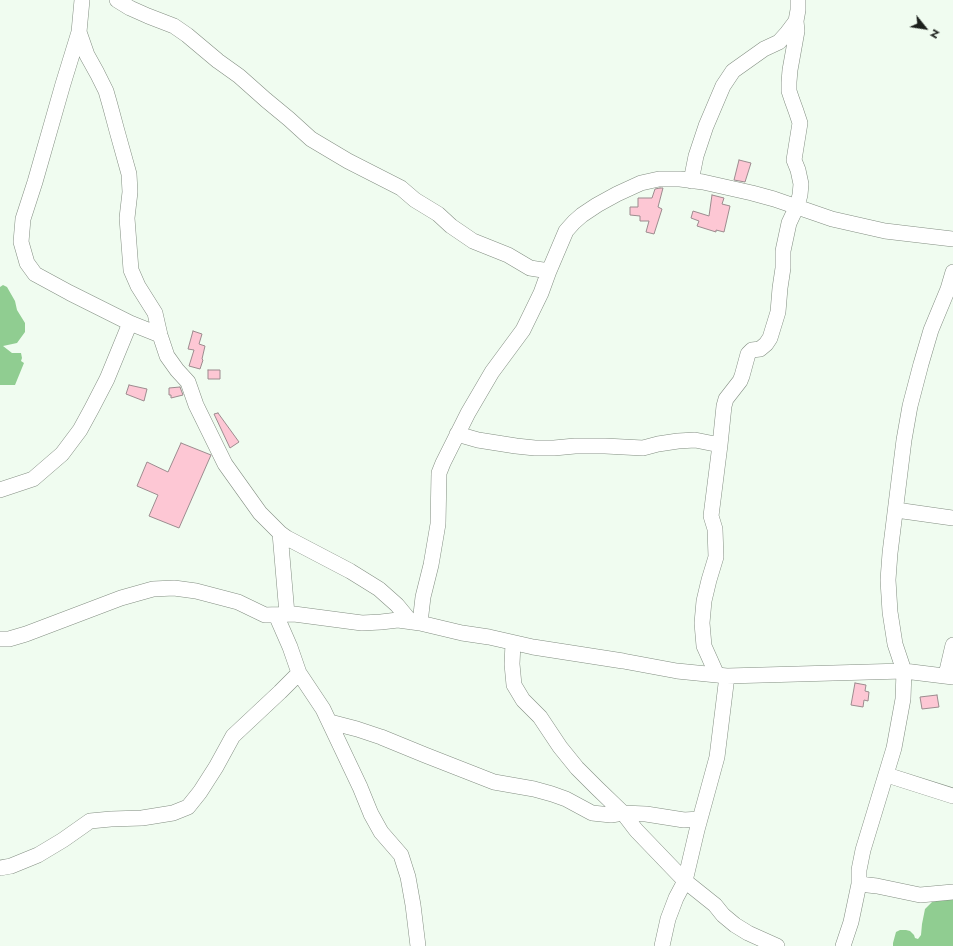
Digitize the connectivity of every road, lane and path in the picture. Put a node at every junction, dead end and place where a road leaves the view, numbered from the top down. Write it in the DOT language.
graph roads {
  1 [pos="82,0"];
  2 [pos="116,0"];
  3 [pos="798,0"];
  4 [pos="796,21"];
  5 [pos="79,32"];
  6 [pos="691,181"];
  7 [pos="796,206"];
  8 [pos="953,239"];
  9 [pos="549,271"];
  10 [pos="953,272"];
  11 [pos="130,324"];
  12 [pos="160,335"];
  13 [pos="457,434"];
  14 [pos="720,445"];
  15 [pos="0,490"];
  16 [pos="896,510"];
  17 [pos="953,518"];
  18 [pos="280,533"];
  19 [pos="282,614"];
  20 [pos="416,623"];
  21 [pos="0,639"];
  22 [pos="513,643"];
  23 [pos="953,645"];
  24 [pos="904,671"];
  25 [pos="299,673"];
  26 [pos="722,676"];
  27 [pos="949,676"];
  28 [pos="330,722"];
  29 [pos="887,775"];
  30 [pos="953,796"];
  31 [pos="623,813"];
  32 [pos="700,819"];
  33 [pos="0,868"];
  34 [pos="685,881"];
  35 [pos="858,884"];
  36 [pos="953,892"];
  37 [pos="418,946"];
  38 [pos="662,946"];
  39 [pos="776,946"];
  40 [pos="844,946"];
  1 -- 5 [label="street"];
  2 -- 9 [label="street"];
  3 -- 4 [label="street"];
  4 -- 6 [label="street"];
  4 -- 7 [label="street"];
  5 -- 11 [label="street"];
  5 -- 12 [label="street"];
  6 -- 7 [label="street"];
  6 -- 9 [label="street"];
  7 -- 8 [label="street"];
  7 -- 14 [label="street"];
  9 -- 13 [label="street"];
  10 -- 16 [label="street"];
  11 -- 12 [label="street"];
  11 -- 15 [label="street"];
  12 -- 18 [label="street"];
  13 -- 14 [label="street"];
  13 -- 20 [label="street"];
  14 -- 26 [label="street"];
  16 -- 17 [label="street"];
  16 -- 24 [label="street"];
  18 -- 19 [label="street"];
  18 -- 20 [label="street"];
  19 -- 20 [label="street"];
  19 -- 21 [label="street"];
  19 -- 25 [label="street"];
  20 -- 22 [label="street"];
  22 -- 26 [label="street"];
  22 -- 31 [label="street"];
  23 -- 27 [label="street"];
  24 -- 26 [label="street"];
  24 -- 27 [label="street"];
  24 -- 29 [label="street"];
  25 -- 28 [label="street"];
  25 -- 33 [label="street"];
  26 -- 32 [label="street"];
  28 -- 31 [label="street"];
  28 -- 37 [label="street"];
  29 -- 30 [label="street"];
  29 -- 35 [label="street"];
  31 -- 32 [label="street"];
  31 -- 34 [label="street"];
  32 -- 34 [label="street"];
  34 -- 38 [label="street"];
  34 -- 39 [label="street"];
  35 -- 36 [label="street"];
  35 -- 40 [label="street"];
}
